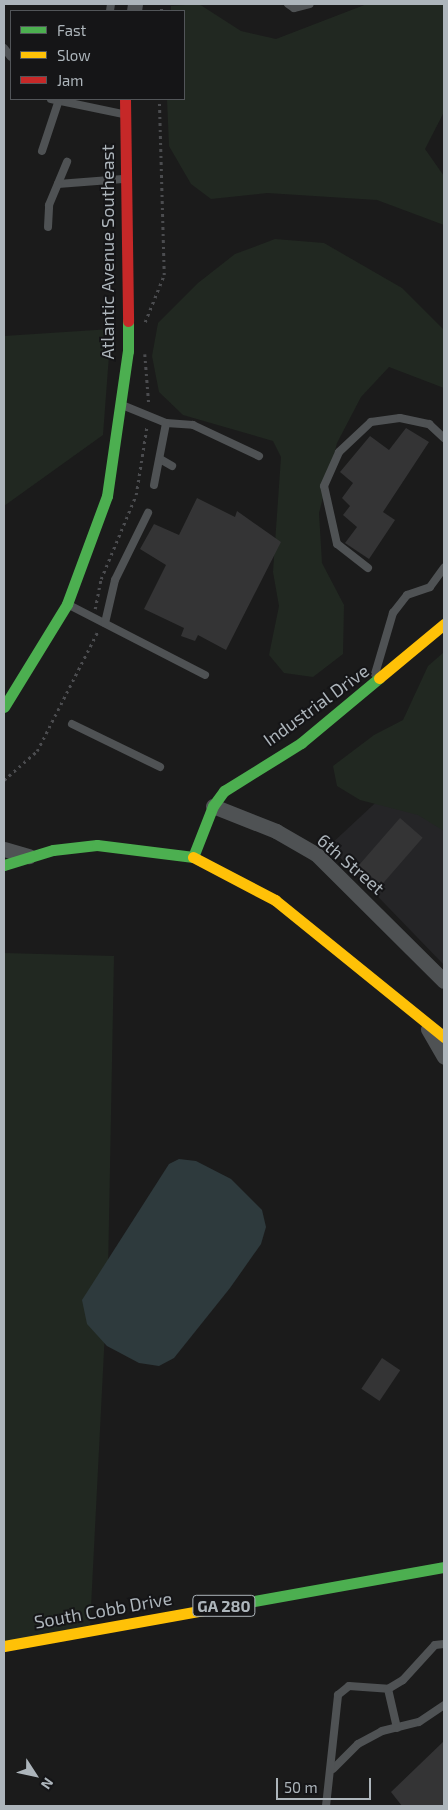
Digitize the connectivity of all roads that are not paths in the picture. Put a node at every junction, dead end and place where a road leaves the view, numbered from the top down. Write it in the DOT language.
graph roads {
  1 [pos="288,4"];
  2 [pos="310,4"];
  3 [pos="52,100"];
  4 [pos="124,100"];
  5 [pos="58,103"];
  6 [pos="125,115"];
  7 [pos="42,151"];
  8 [pos="67,162"];
  9 [pos="125,179"];
  10 [pos="58,184"];
  11 [pos="48,227"];
  12 [pos="122,404"];
  13 [pos="166,422"];
  14 [pos="444,438"];
  15 [pos="259,456"];
  16 [pos="160,459"];
  17 [pos="172,466"];
  18 [pos="154,485"];
  19 [pos="148,513"];
  20 [pos="368,568"];
  21 [pos="444,568"];
  22 [pos="67,604"];
  23 [pos="105,624"];
  24 [pos="444,624"];
  25 [pos="205,675"];
  26 [pos="371,688"];
  27 [pos="4,707"];
  28 [pos="72,724"];
  29 [pos="160,767"];
  30 [pos="213,806"];
  31 [pos="4,849"];
  32 [pos="29,856"];
  33 [pos="193,857"];
  34 [pos="4,865"];
  35 [pos="444,981"];
  36 [pos="419,1015"];
  37 [pos="444,1037"];
  38 [pos="444,1056"];
  39 [pos="444,1567"];
  40 [pos="444,1644"];
  41 [pos="4,1646"];
  42 [pos="388,1689"];
  43 [pos="444,1704"];
  44 [pos="397,1728"];
  45 [pos="333,1769"];
  46 [pos="326,1806"];
  1 -- 2 [label="lane"];
  3 -- 5 [label="lane"];
  4 -- 6 [label="street, Atlantic Avenue Southeast"];
  5 -- 6 [label="lane"];
  5 -- 7 [label="lane"];
  6 -- 9 [label="street, Atlantic Avenue Southeast"];
  8 -- 10 [label="lane"];
  9 -- 10 [label="lane"];
  9 -- 12 [label="street, Atlantic Avenue Southeast"];
  10 -- 11 [label="lane"];
  12 -- 13 [label="lane"];
  12 -- 22 [label="street, Atlantic Avenue Southeast"];
  13 -- 15 [label="lane"];
  13 -- 16 [label="lane"];
  14 -- 20 [label="lane"];
  16 -- 17 [label="lane"];
  16 -- 18 [label="lane"];
  19 -- 23 [label="lane"];
  21 -- 26 [label="lane"];
  22 -- 23 [label="lane"];
  22 -- 27 [label="street, Atlantic Avenue Southeast"];
  23 -- 25 [label="lane"];
  24 -- 26 [label="street, Industrial Drive"];
  26 -- 30 [label="street, Industrial Drive"];
  28 -- 29 [label="lane"];
  30 -- 33 [label="street, Industrial Drive"];
  30 -- 35 [label="street, 6th Street"];
  31 -- 32 [label="street"];
  32 -- 33 [label="street"];
  32 -- 34 [label="street"];
  33 -- 36 [label="street"];
  36 -- 37 [label="street"];
  36 -- 38 [label="street"];
  39 -- 41 [label="street, South Cobb Drive / GA 280"];
  40 -- 42 [label="lane"];
  42 -- 44 [label="lane"];
  42 -- 45 [label="lane"];
  43 -- 44 [label="lane"];
  44 -- 45 [label="lane"];
  45 -- 46 [label="lane"];
}
